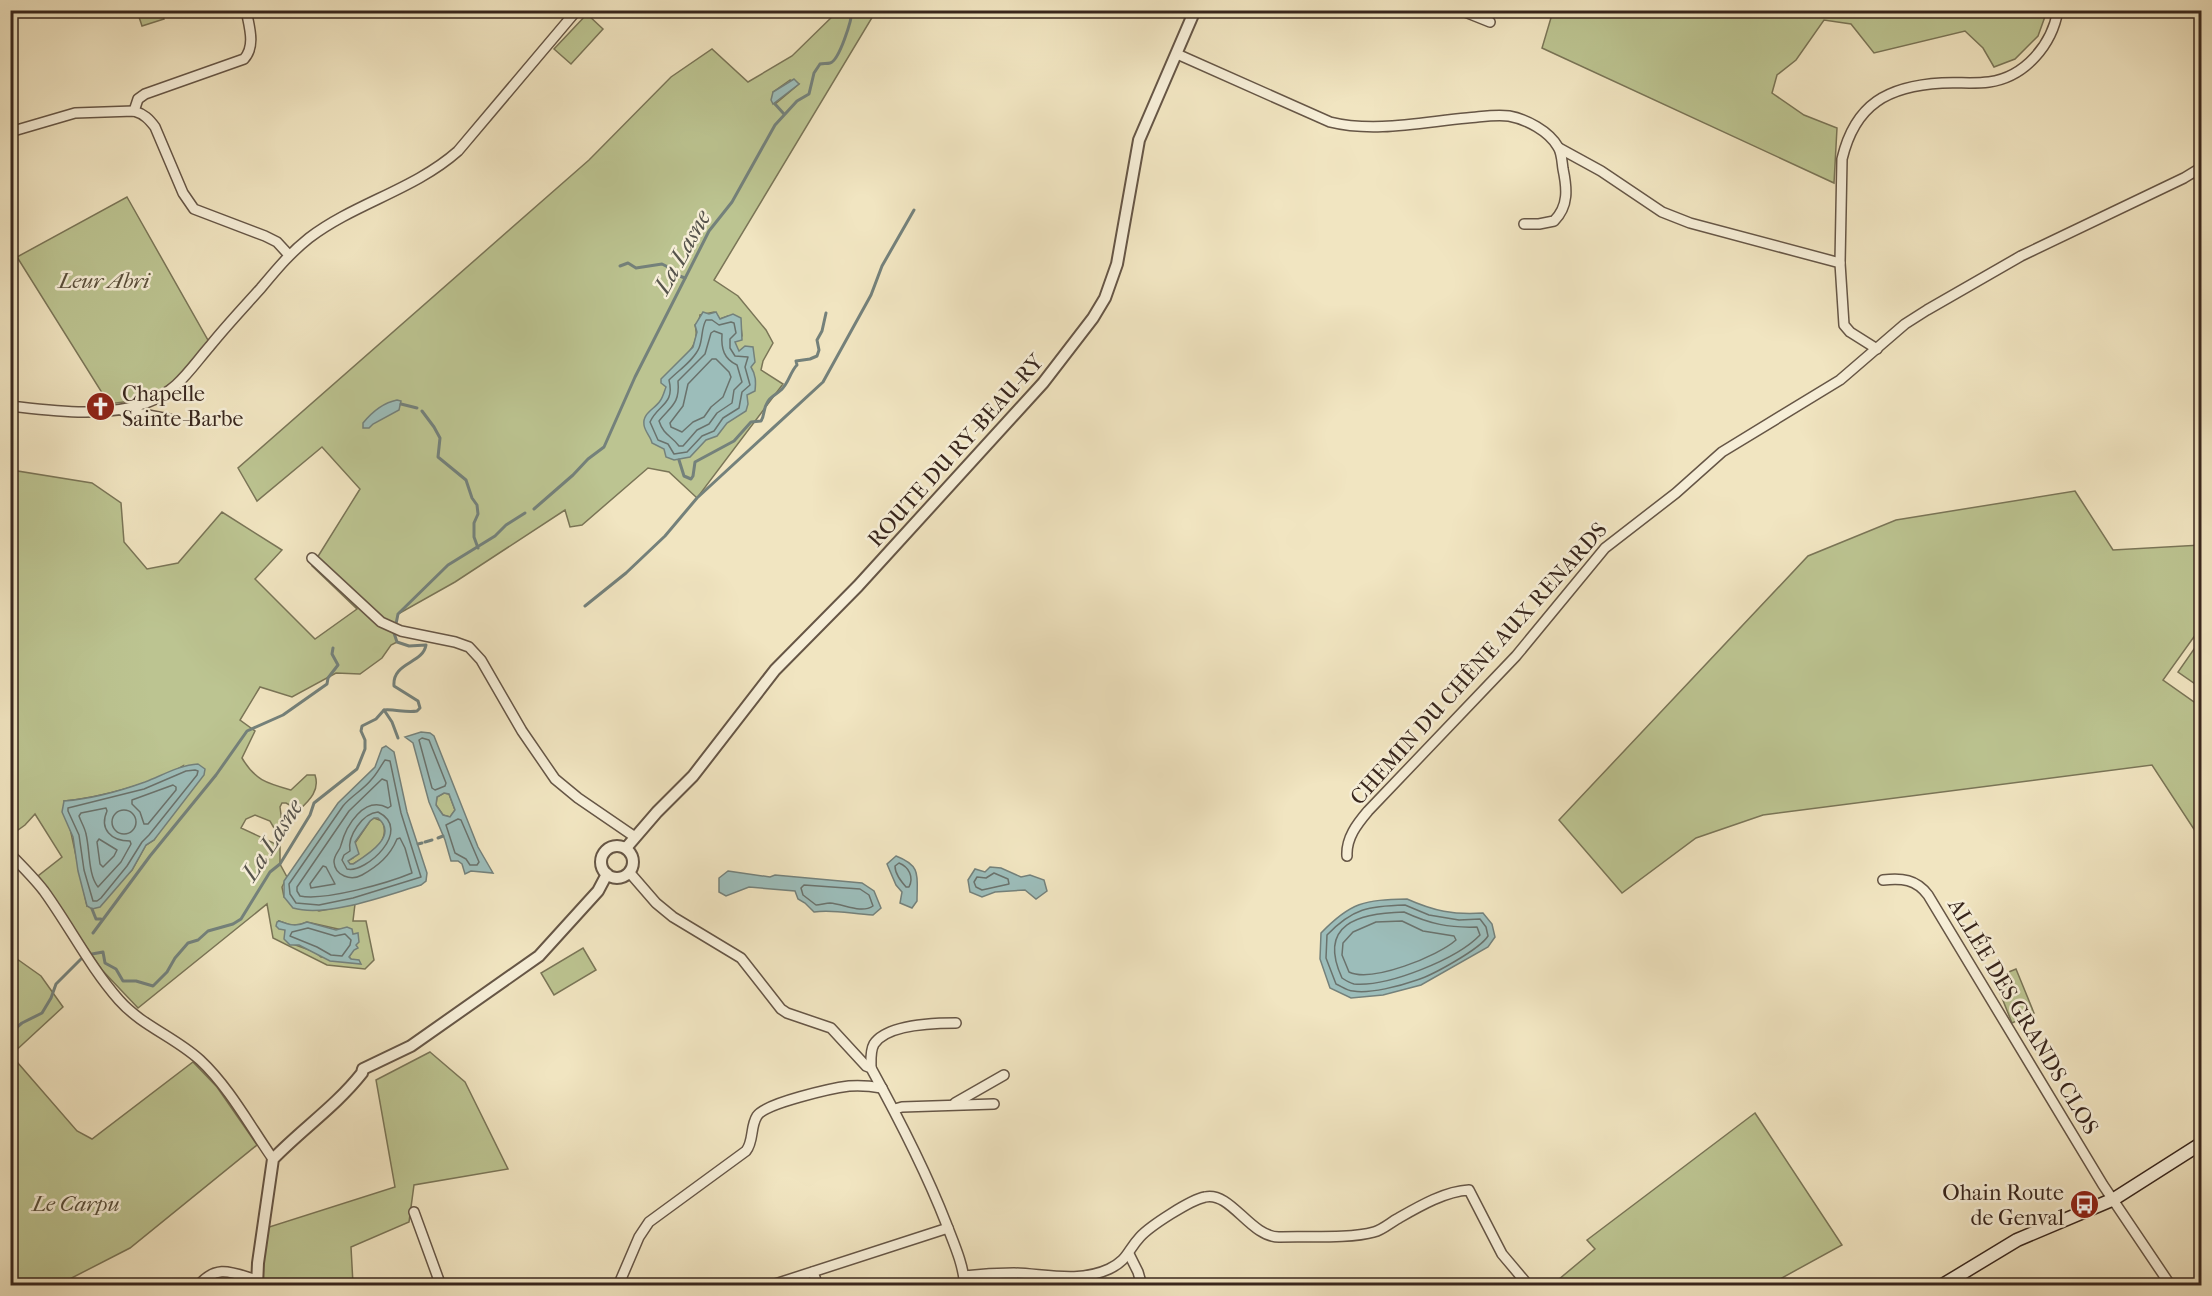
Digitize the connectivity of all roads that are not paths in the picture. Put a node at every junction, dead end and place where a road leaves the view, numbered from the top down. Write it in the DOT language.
graph roads {
  1 [pos="246,10"];
  2 [pos="577,10"];
  3 [pos="1195,10"];
  4 [pos="1460,10"];
  5 [pos="2058,10"];
  6 [pos="1490,21"];
  7 [pos="1176,54"];
  8 [pos="134,111"];
  9 [pos="10,132"];
  10 [pos="1559,148"];
  11 [pos="2202,167"];
  12 [pos="1524,224"];
  13 [pos="290,255"];
  14 [pos="1840,263"];
  15 [pos="1877,349"];
  16 [pos="10,406"];
  17 [pos="116,409"];
  18 [pos="169,419"];
  19 [pos="312,558"];
  20 [pos="635,837"];
  21 [pos="626,848"];
  22 [pos="10,854"];
  23 [pos="1347,856"];
  24 [pos="630,873"];
  25 [pos="607,874"];
  26 [pos="1883,880"];
  27 [pos="956,1023"];
  28 [pos="871,1068"];
  29 [pos="1004,1075"];
  30 [pos="882,1088"];
  31 [pos="994,1104"];
  32 [pos="950,1105"];
  33 [pos="894,1109"];
  34 [pos="2202,1143"];
  35 [pos="273,1159"];
  36 [pos="2114,1199"];
  37 [pos="414,1212"];
  38 [pos="948,1228"];
  39 [pos="1129,1254"];
  40 [pos="813,1272"];
  41 [pos="965,1281"];
  42 [pos="257,1283"];
  43 [pos="1946,1284"];
  44 [pos="198,1286"];
  45 [pos="441,1286"];
  46 [pos="618,1286"];
  47 [pos="769,1286"];
  48 [pos="818,1286"];
  49 [pos="1142,1286"];
  50 [pos="1529,1286"];
  51 [pos="2171,1286"];
  1 -- 8 [label="street"];
  2 -- 13 [label="street"];
  3 -- 7 [label="street, ROUTE DU RY-BEAU-RY"];
  4 -- 6 [label="street"];
  5 -- 14 [label="street"];
  7 -- 10 [label="street"];
  7 -- 20 [label="street, ROUTE DU RY-BEAU-RY"];
  8 -- 9 [label="street"];
  8 -- 13 [label="street"];
  10 -- 12 [label="street"];
  10 -- 14 [label="street"];
  11 -- 15 [label="street, CHEMIN DU CHÊNE AUX RENARDS"];
  13 -- 17 [label="street"];
  14 -- 15 [label="street"];
  15 -- 23 [label="street, CHEMIN DU CHÊNE AUX RENARDS"];
  16 -- 17 [label="street"];
  17 -- 18 [label="street"];
  19 -- 20 [label="street"];
  20 -- 21 [label="street, ROUTE DU RY-BEAU-RY"];
  21 -- 24 [label="street"];
  21 -- 25 [label="street"];
  22 -- 35 [label="street"];
  24 -- 25 [label="street"];
  24 -- 28 [label="street"];
  25 -- 35 [label="street"];
  26 -- 36 [label="street, ALLÉE DES GRANDS CLOS"];
  27 -- 28 [label="street"];
  28 -- 30 [label="street"];
  29 -- 32 [label="street"];
  30 -- 33 [label="street"];
  30 -- 46 [label="street"];
  31 -- 32 [label="street"];
  32 -- 33 [label="street"];
  33 -- 38 [label="street"];
  34 -- 36 [label="main road"];
  35 -- 42 [label="street"];
  36 -- 43 [label="main road"];
  36 -- 51 [label="street, ALLÉE DES GRANDS CLOS"];
  37 -- 45 [label="street"];
  38 -- 40 [label="street"];
  38 -- 41 [label="street"];
  39 -- 41 [label="street"];
  39 -- 49 [label="street"];
  39 -- 50 [label="street"];
  40 -- 47 [label="street"];
  40 -- 48 [label="street"];
  42 -- 44 [label="street"];
}
